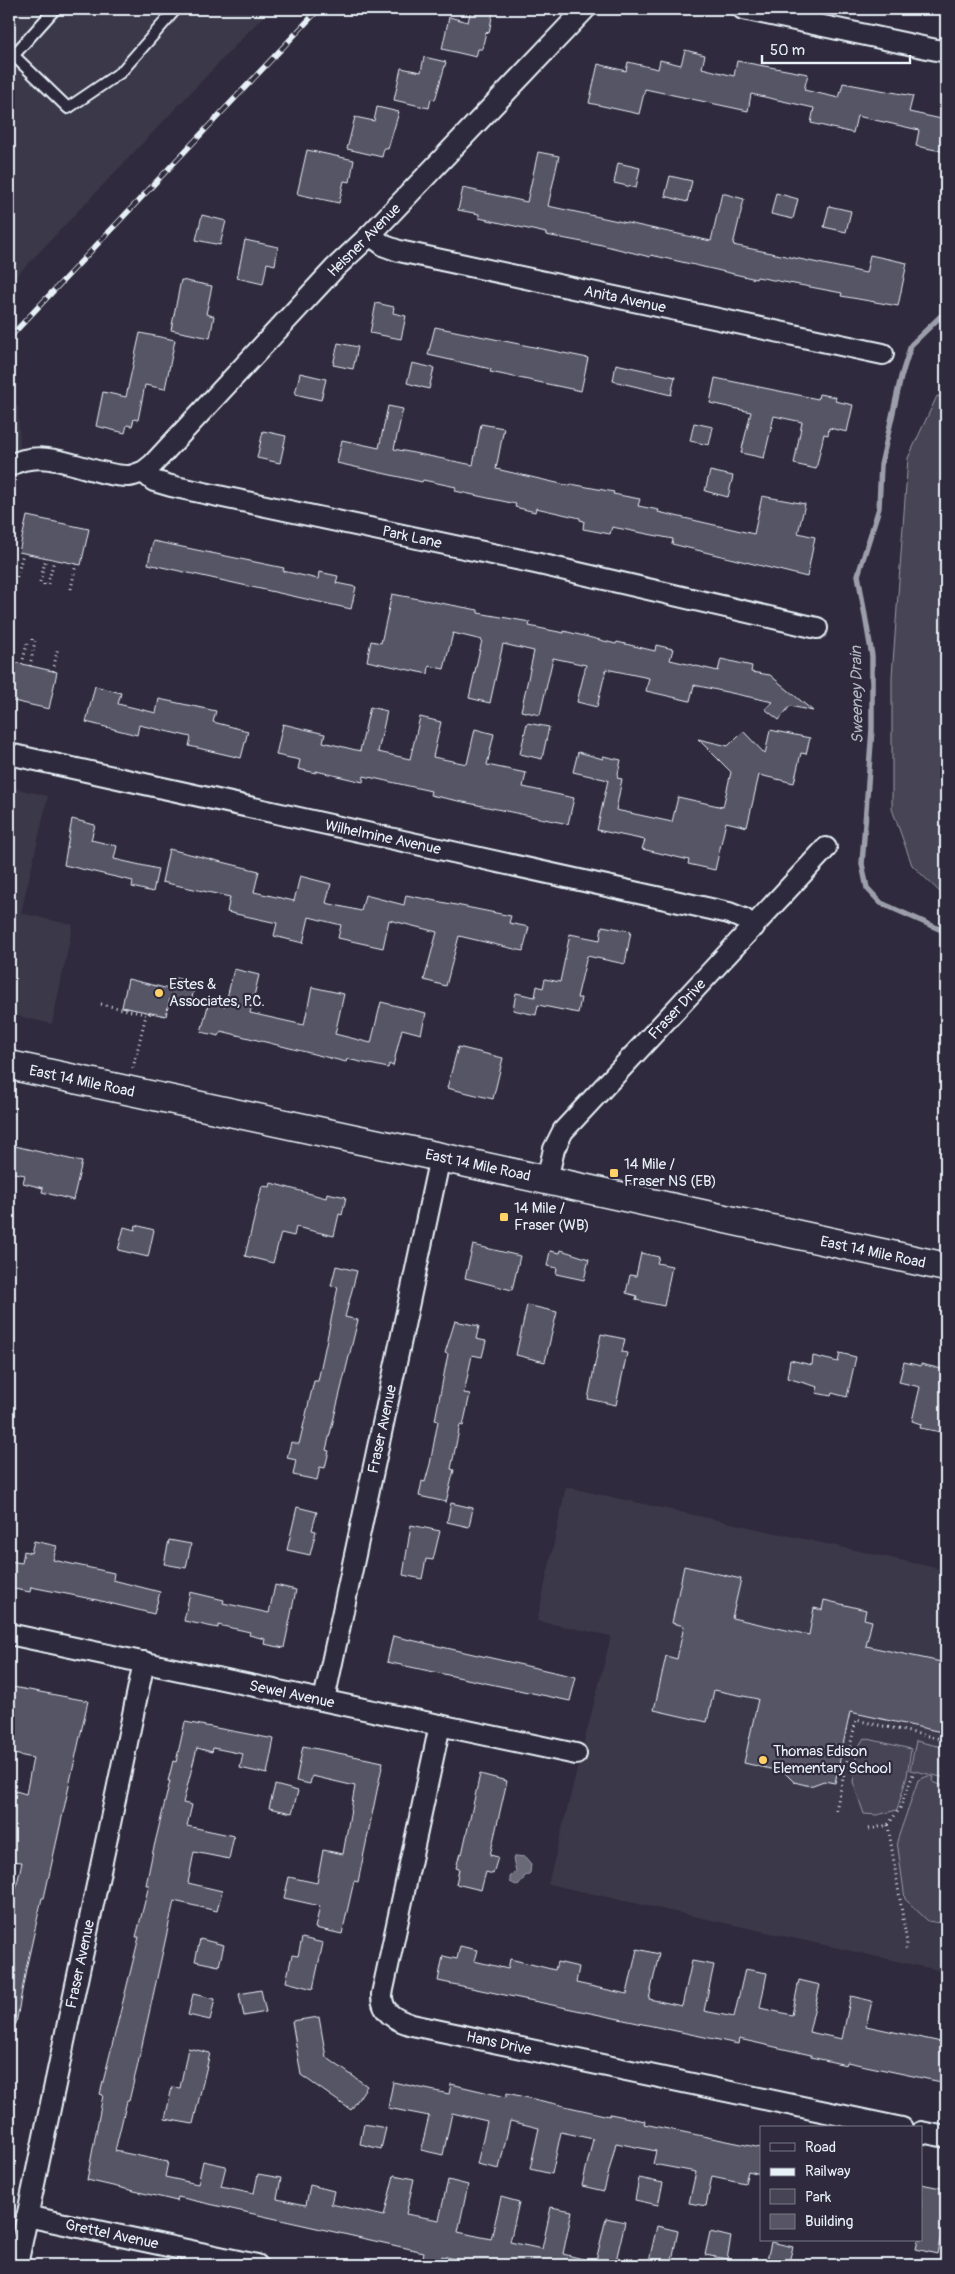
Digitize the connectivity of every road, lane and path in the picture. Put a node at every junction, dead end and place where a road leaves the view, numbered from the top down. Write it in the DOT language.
graph roads {
  1 [pos="55,9"];
  2 [pos="585,9"];
  3 [pos="743,9"];
  4 [pos="172,10"];
  5 [pos="946,52"];
  6 [pos="11,54"];
  7 [pos="370,235"];
  8 [pos="883,354"];
  9 [pos="10,465"];
  10 [pos="143,472"];
  11 [pos="22,553"];
  12 [pos="46,558"];
  13 [pos="54,560"];
  14 [pos="76,564"];
  15 [pos="17,577"];
  16 [pos="71,589"];
  17 [pos="816,628"];
  18 [pos="58,647"];
  19 [pos="22,664"];
  20 [pos="30,666"];
  21 [pos="52,671"];
  22 [pos="9,754"];
  23 [pos="826,848"];
  24 [pos="754,927"];
  25 [pos="101,1004"];
  26 [pos="9,1065"];
  27 [pos="133,1068"];
  28 [pos="440,1157"];
  29 [pos="547,1180"];
  30 [pos="946,1267"];
  31 [pos="9,1634"];
  32 [pos="144,1662"];
  33 [pos="324,1700"];
  34 [pos="440,1725"];
  35 [pos="946,1740"];
  36 [pos="576,1754"];
  37 [pos="914,1772"];
  38 [pos="836,1810"];
  39 [pos="888,1825"];
  40 [pos="869,1829"];
  41 [pos="906,1948"];
  42 [pos="892,2126"];
  43 [pos="922,2132"];
  44 [pos="946,2137"];
  45 [pos="27,2216"];
  46 [pos="17,2265"];
  47 [pos="257,2265"];
  1 -- 6 [label="lane"];
  2 -- 7 [label="street, Heisner Avenue"];
  3 -- 5 [label="street"];
  4 -- 6 [label="lane"];
  7 -- 8 [label="street, Anita Avenue"];
  7 -- 10 [label="street, Heisner Avenue"];
  9 -- 10 [label="street"];
  10 -- 17 [label="street, Park Lane"];
  11 -- 15 [label="path"];
  12 -- 13 [label="path"];
  14 -- 16 [label="path"];
  18 -- 21 [label="path"];
  19 -- 20 [label="path"];
  22 -- 24 [label="street, Wilhelmine Avenue"];
  23 -- 24 [label="street, Fraser Drive"];
  24 -- 29 [label="street, Fraser Drive"];
  25 -- 27 [label="path"];
  26 -- 28 [label="main road, East 14 Mile Road"];
  28 -- 29 [label="main road, East 14 Mile Road"];
  28 -- 33 [label="street, Fraser Avenue"];
  29 -- 30 [label="main road, East 14 Mile Road"];
  31 -- 32 [label="street, Sewel Avenue"];
  32 -- 33 [label="street, Sewel Avenue"];
  32 -- 45 [label="street, Fraser Avenue"];
  33 -- 34 [label="street, Sewel Avenue"];
  34 -- 36 [label="street, Sewel Avenue"];
  34 -- 42 [label="street, Hans Drive"];
  35 -- 38 [label="path"];
  37 -- 39 [label="path"];
  39 -- 40 [label="path"];
  39 -- 41 [label="path"];
  43 -- 44 [label="street"];
  45 -- 46 [label="street, Fraser Avenue"];
  45 -- 47 [label="street, Grettel Avenue"];
}
